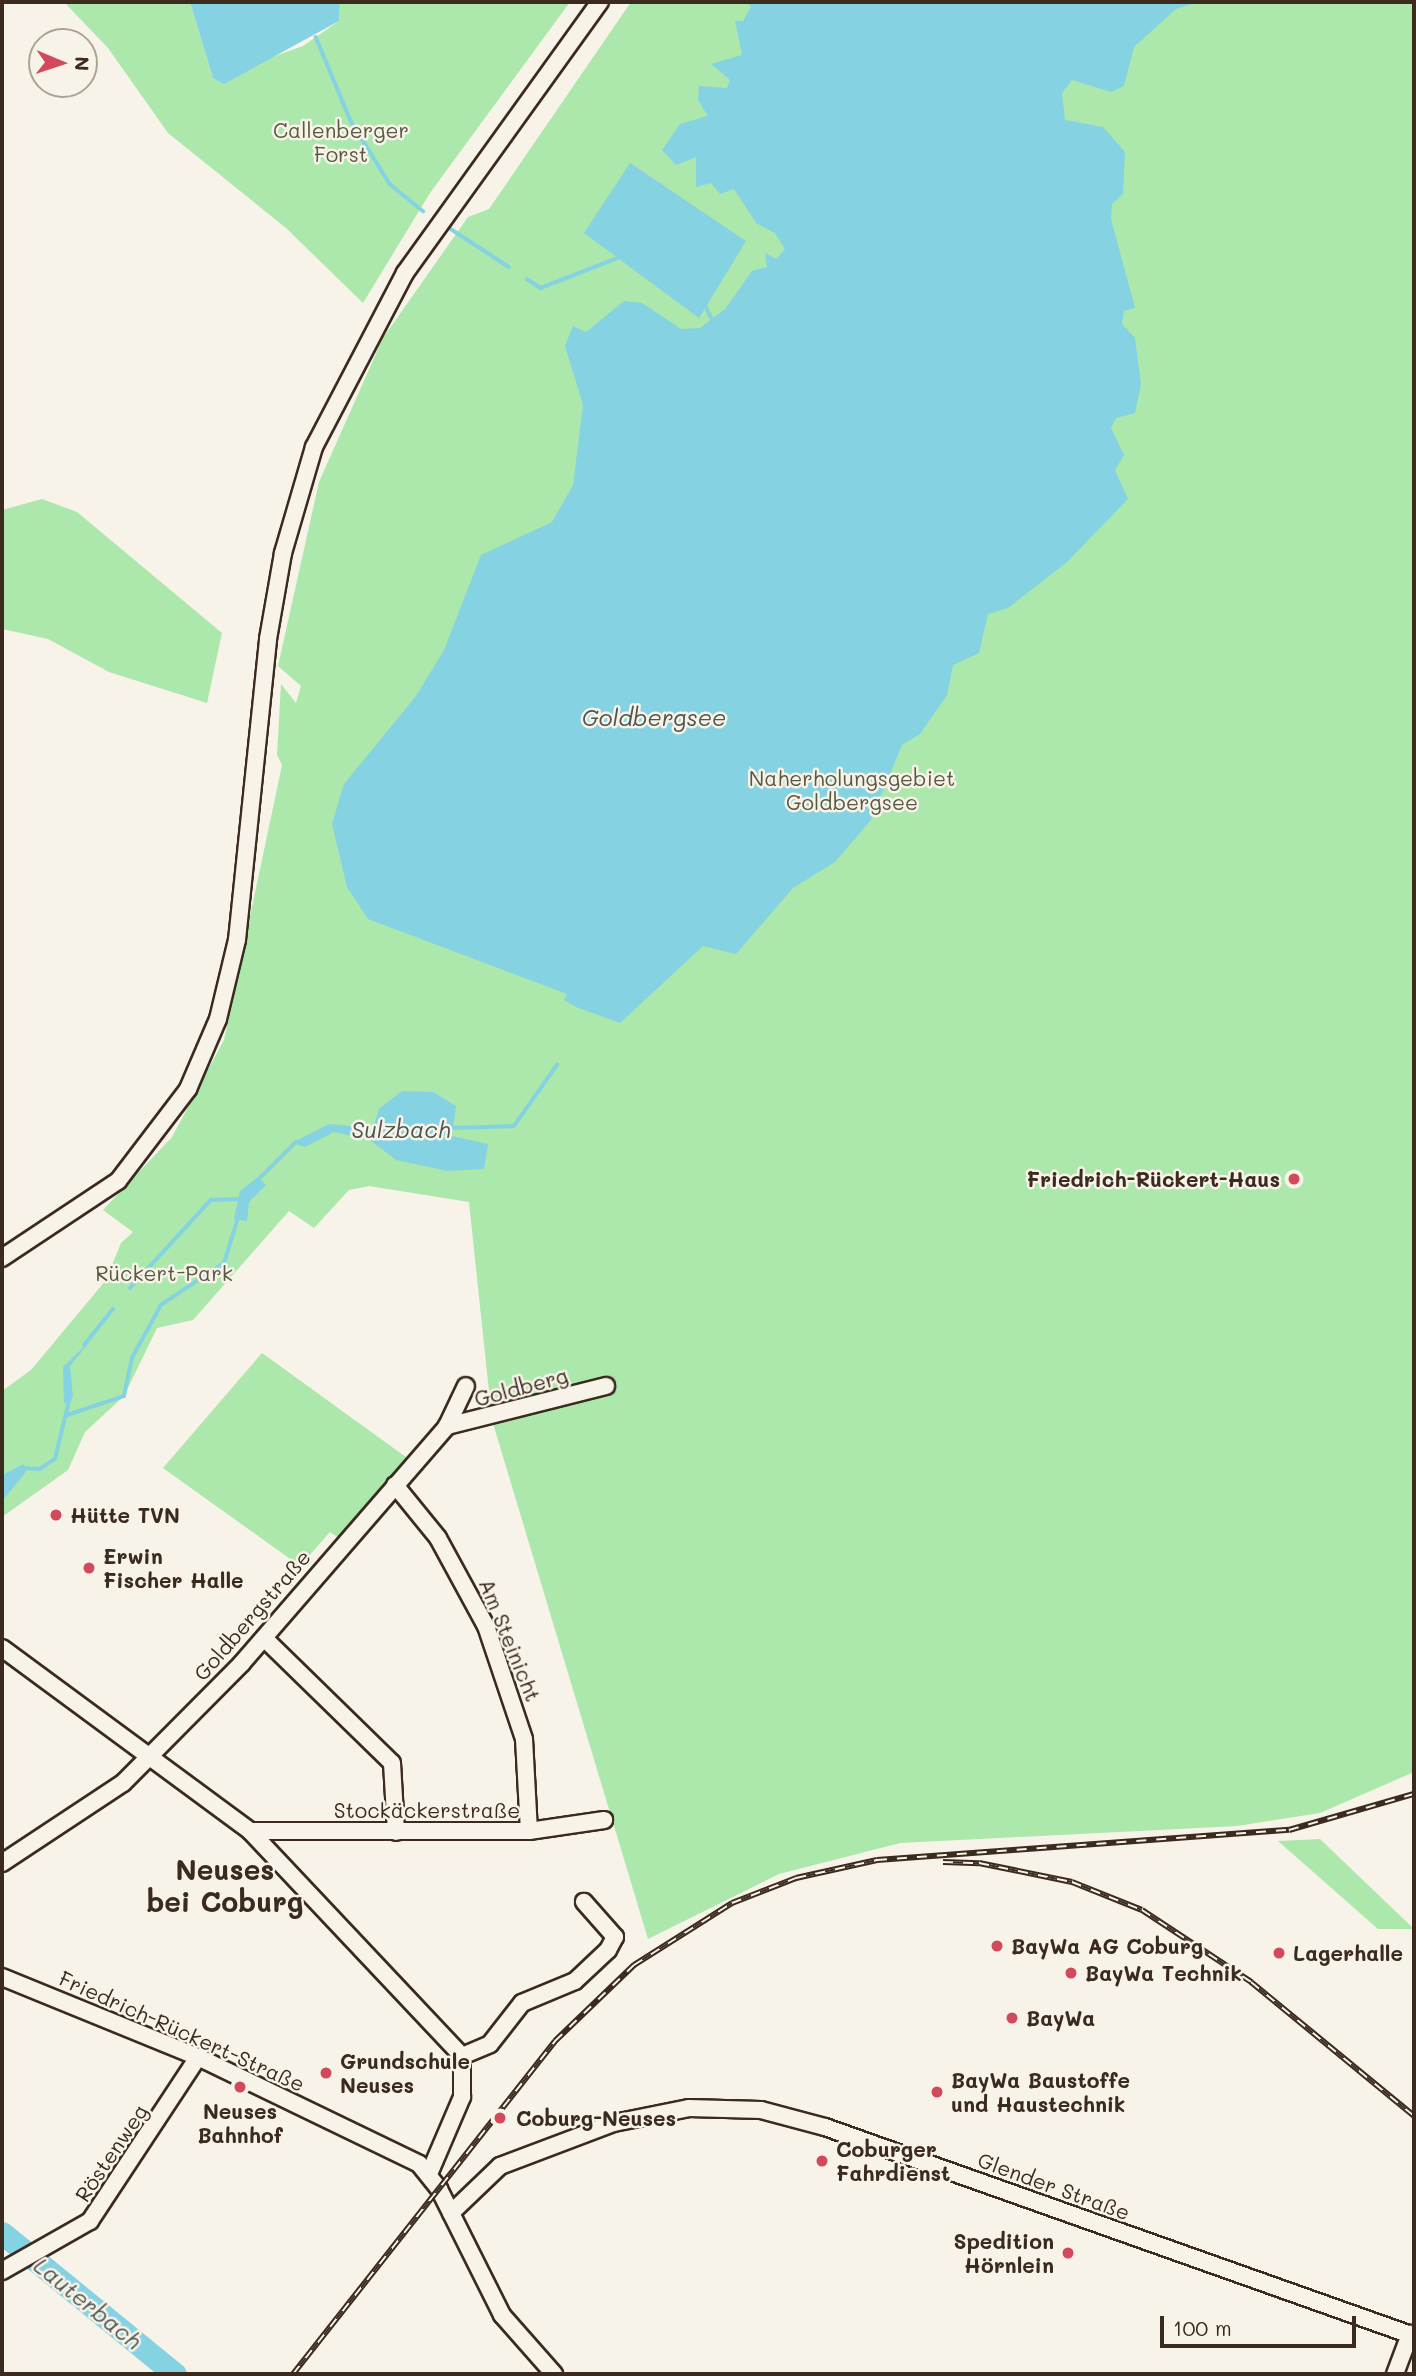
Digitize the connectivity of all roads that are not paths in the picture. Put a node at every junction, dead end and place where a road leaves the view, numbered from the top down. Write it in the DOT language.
graph roads {
  1 [pos="600,2"];
  2 [pos="2,1258"];
  3 [pos="466,1387"];
  4 [pos="606,1387"];
  5 [pos="447,1426"];
  6 [pos="395,1485"];
  7 [pos="265,1639"];
  8 [pos="2,1648"];
  9 [pos="150,1757"];
  10 [pos="604,1821"];
  11 [pos="250,1831"];
  12 [pos="529,1831"];
  13 [pos="396,1832"];
  14 [pos="2,1863"];
  15 [pos="584,1902"];
  16 [pos="2,1977"];
  17 [pos="462,2056"];
  18 [pos="198,2057"];
  19 [pos="429,2174"];
  20 [pos="451,2213"];
  21 [pos="2,2271"];
  22 [pos="1412,2335"];
  23 [pos="554,2374"];
  24 [pos="1395,2374"];
  1 -- 2 [label="street"];
  3 -- 5 [label="street, Goldbergstraße"];
  4 -- 5 [label="street, Goldberg"];
  5 -- 6 [label="street, Goldbergstraße"];
  6 -- 7 [label="street, Goldbergstraße"];
  6 -- 12 [label="street, Am Steinicht"];
  7 -- 9 [label="street, Goldbergstraße"];
  7 -- 13 [label="street"];
  8 -- 9 [label="street"];
  9 -- 11 [label="street"];
  9 -- 14 [label="street, Goldbergstraße"];
  10 -- 12 [label="street, Stockäckerstraße"];
  11 -- 13 [label="street, Stockäckerstraße"];
  11 -- 17 [label="street"];
  12 -- 13 [label="street, Stockäckerstraße"];
  15 -- 17 [label="street"];
  16 -- 18 [label="street, Friedrich-Rückert-Straße"];
  17 -- 19 [label="street"];
  18 -- 19 [label="street, Friedrich-Rückert-Straße"];
  18 -- 21 [label="street, Röstenweg"];
  19 -- 20 [label="street"];
  20 -- 22 [label="street, Glender Straße"];
  20 -- 23 [label="street"];
  22 -- 24 [label="street"];
}
